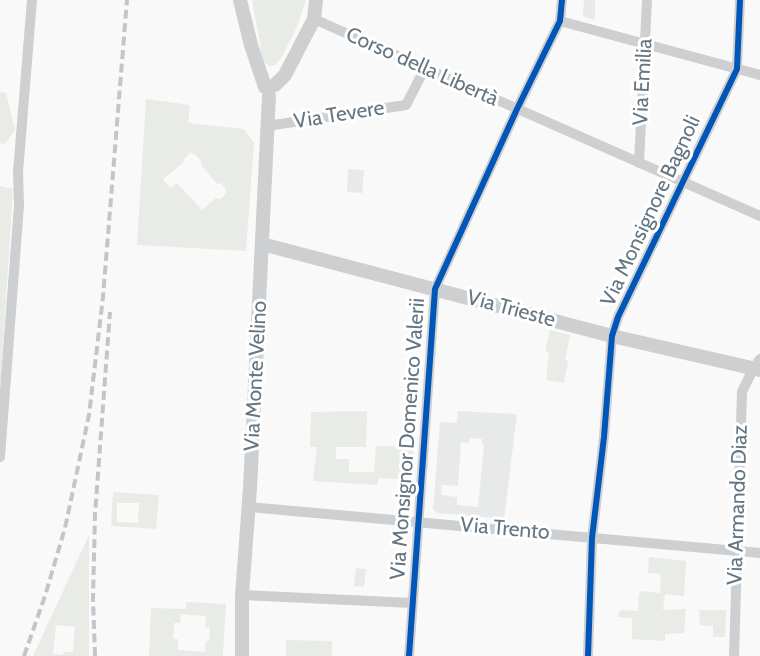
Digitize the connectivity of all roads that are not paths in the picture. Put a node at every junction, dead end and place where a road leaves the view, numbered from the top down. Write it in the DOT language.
graph roads {
  1 [pos="32,0"];
  2 [pos="240,0"];
  3 [pos="316,0"];
  4 [pos="562,0"];
  5 [pos="647,0"];
  6 [pos="740,0"];
  7 [pos="314,19"];
  8 [pos="560,21"];
  9 [pos="645,45"];
  10 [pos="425,68"];
  11 [pos="737,69"];
  12 [pos="760,75"];
  13 [pos="270,89"];
  14 [pos="517,110"];
  15 [pos="267,126"];
  16 [pos="639,163"];
  17 [pos="682,183"];
  18 [pos="760,216"];
  19 [pos="262,244"];
  20 [pos="435,289"];
  21 [pos="612,336"];
  22 [pos="758,366"];
  23 [pos="0,457"];
  24 [pos="249,507"];
  25 [pos="418,521"];
  26 [pos="591,538"];
  27 [pos="736,550"];
  28 [pos="760,553"];
  29 [pos="242,595"];
  30 [pos="412,603"];
  31 [pos="242,656"];
  32 [pos="409,656"];
  33 [pos="588,656"];
  34 [pos="734,656"];
  1 -- 23 [label="street"];
  2 -- 13 [label="street"];
  3 -- 7 [label="street"];
  4 -- 8 [label="street, Via Monsignor Domenico Valerii"];
  5 -- 9 [label="street, Via Emilia"];
  6 -- 11 [label="street, Via Monsignore Bagnoli"];
  7 -- 10 [label="street, Corso della Libertà"];
  7 -- 13 [label="street"];
  8 -- 9 [label="street"];
  8 -- 14 [label="street, Via Monsignor Domenico Valerii"];
  9 -- 11 [label="street"];
  9 -- 16 [label="street, Via Emilia"];
  10 -- 14 [label="street, Corso della Libertà"];
  10 -- 15 [label="street, Via Tevere"];
  11 -- 12 [label="street"];
  11 -- 17 [label="street, Via Monsignore Bagnoli"];
  13 -- 15 [label="street, Via Monte Velino"];
  14 -- 16 [label="street, Corso della Libertà"];
  14 -- 20 [label="street, Via Monsignor Domenico Valerii"];
  15 -- 19 [label="street, Via Monte Velino"];
  16 -- 17 [label="street, Corso della Libertà"];
  17 -- 18 [label="street, Corso della Libertà"];
  17 -- 21 [label="street, Via Monsignore Bagnoli"];
  19 -- 20 [label="street, Via Trieste"];
  19 -- 24 [label="street, Via Monte Velino"];
  20 -- 21 [label="street, Via Trieste"];
  20 -- 25 [label="street, Via Monsignor Domenico Valerii"];
  21 -- 22 [label="street, Via Trieste"];
  21 -- 26 [label="street, Via Monsignore Bagnoli"];
  22 -- 27 [label="street, Via Armando Diaz"];
  24 -- 25 [label="street, Via Trento"];
  24 -- 29 [label="street, Via Monte Velino"];
  25 -- 26 [label="street, Via Trento"];
  25 -- 30 [label="street, Via Monsignor Domenico Valerii"];
  26 -- 27 [label="street, Via Trento"];
  26 -- 33 [label="street, Via Monsignore Bagnoli"];
  27 -- 28 [label="street, Via Trento"];
  27 -- 34 [label="street, Via Armando Diaz"];
  29 -- 30 [label="street"];
  29 -- 31 [label="street, Via Monte Velino"];
  30 -- 32 [label="street, Via Monsignor Domenico Valerii"];
}
